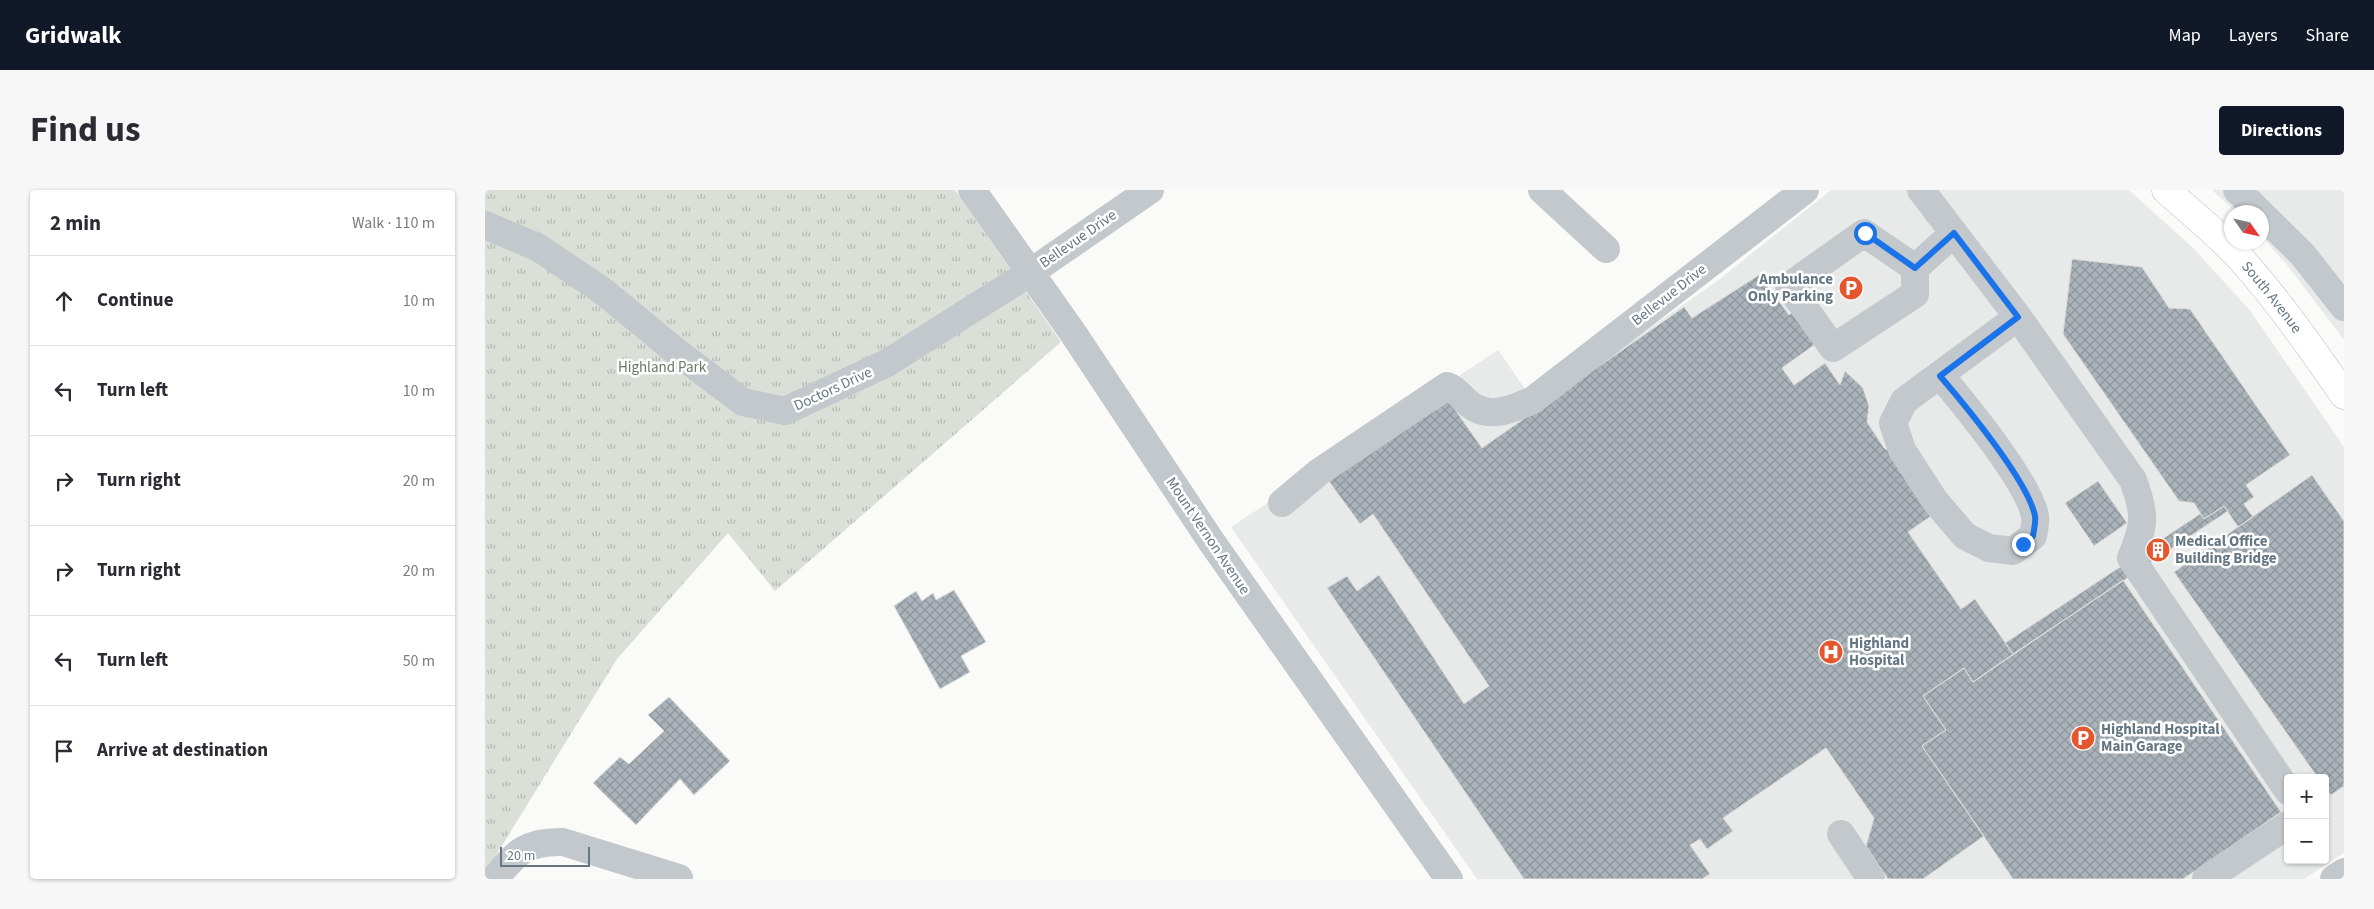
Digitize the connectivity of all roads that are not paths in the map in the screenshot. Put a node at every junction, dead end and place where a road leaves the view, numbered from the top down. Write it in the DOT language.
graph roads {
  1 [pos="972,190"];
  2 [pos="1150,190"];
  3 [pos="1542,190"];
  4 [pos="1805,190"];
  5 [pos="1921,190"];
  6 [pos="2166,190"];
  7 [pos="2237,190"];
  8 [pos="485,225"];
  9 [pos="1954,233"];
  10 [pos="1606,249"];
  11 [pos="1915,268"];
  12 [pos="1031,272"];
  13 [pos="2344,307"];
  14 [pos="2018,317"];
  15 [pos="1940,376"];
  16 [pos="2344,395"];
  17 [pos="1282,503"];
  18 [pos="2284,785"];
  19 [pos="2284,828"];
  20 [pos="1841,834"];
  21 [pos="2344,872"];
  22 [pos="679,878"];
  23 [pos="495,879"];
  24 [pos="1449,879"];
  25 [pos="1871,879"];
  26 [pos="2206,879"];
  27 [pos="2334,879"];
  1 -- 12 [label="street, Mount Vernon Avenue"];
  2 -- 12 [label="street, Bellevue Drive"];
  3 -- 10 [label="street"];
  4 -- 17 [label="street, Bellevue Drive"];
  5 -- 9 [label="street"];
  6 -- 16 [label="main road, South Avenue"];
  7 -- 13 [label="street"];
  8 -- 12 [label="street, Doctors Drive"];
  9 -- 11 [label="street"];
  9 -- 14 [label="street"];
  11 -- 11 [label="street"];
  12 -- 24 [label="street, Mount Vernon Avenue"];
  14 -- 15 [label="street"];
  14 -- 18 [label="street"];
  15 -- 15 [label="street"];
  19 -- 26 [label="street"];
  20 -- 25 [label="street"];
  21 -- 27 [label="street"];
  22 -- 23 [label="street"];
}
